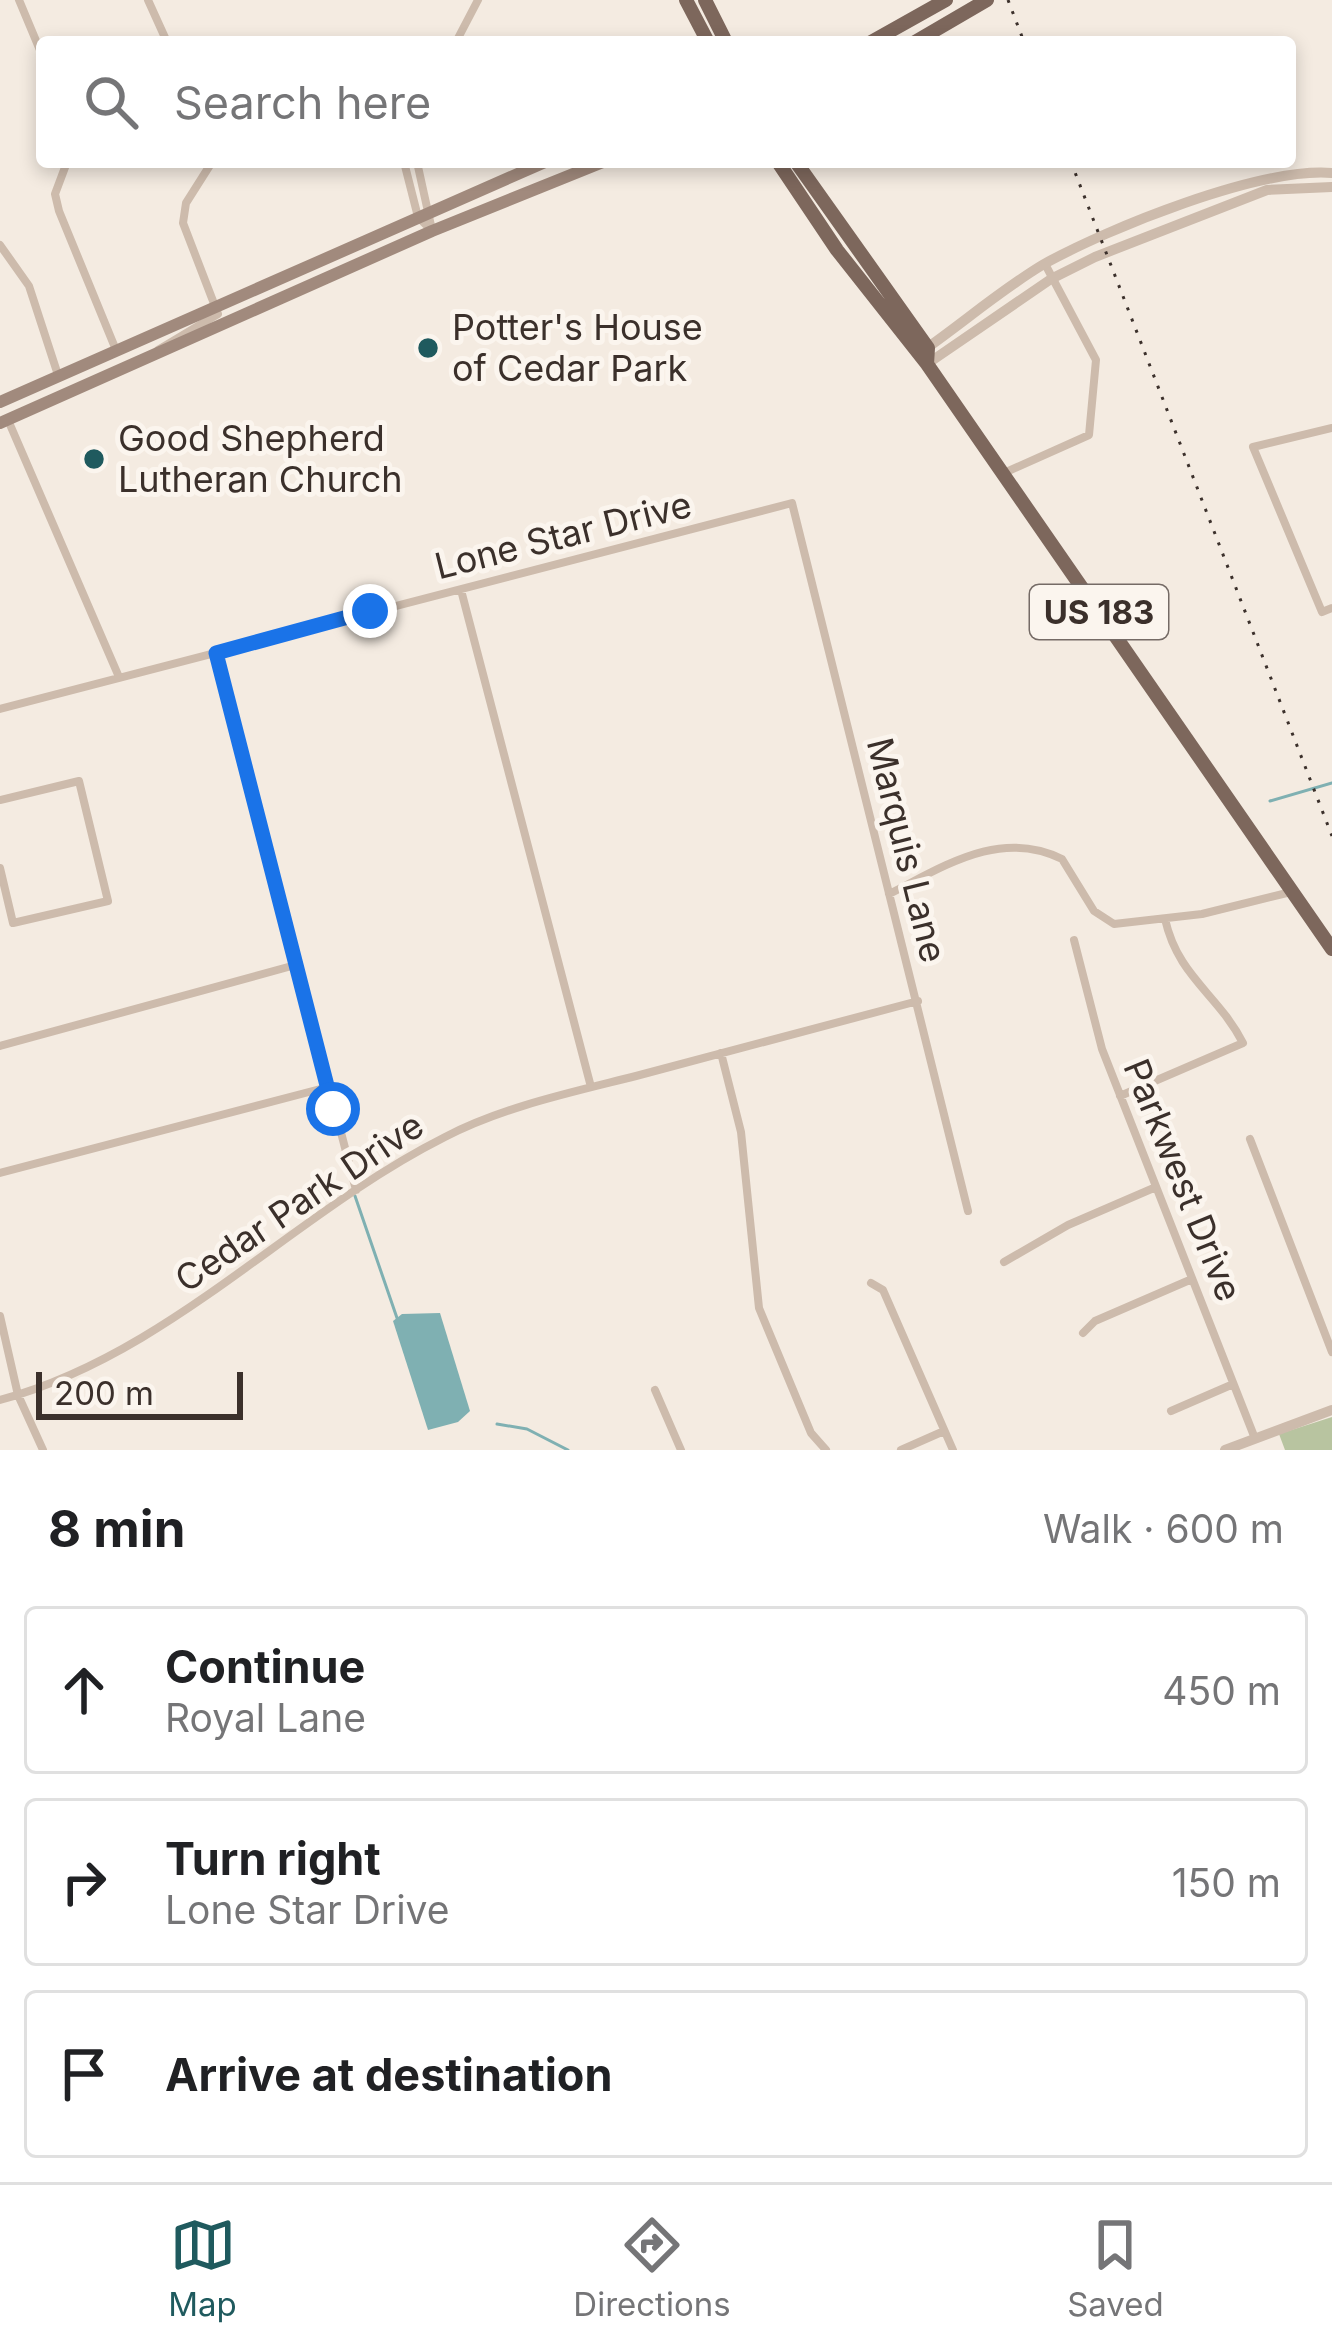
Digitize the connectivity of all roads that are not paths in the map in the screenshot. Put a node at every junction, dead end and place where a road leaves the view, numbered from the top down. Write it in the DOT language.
graph roads {
  1 [pos="19,0"];
  2 [pos="148,0"];
  3 [pos="478,0"];
  4 [pos="686,0"];
  5 [pos="706,0"];
  6 [pos="946,0"];
  7 [pos="987,0"];
  8 [pos="164,36"];
  9 [pos="459,36"];
  10 [pos="704,36"];
  11 [pos="723,36"];
  12 [pos="882,36"];
  13 [pos="925,36"];
  14 [pos="36,41"];
  15 [pos="65,168"];
  16 [pos="208,168"];
  17 [pos="406,168"];
  18 [pos="418,168"];
  19 [pos="530,168"];
  20 [pos="588,168"];
  21 [pos="783,168"];
  22 [pos="800,168"];
  23 [pos="1332,173"];
  24 [pos="1332,188"];
  25 [pos="424,214"];
  26 [pos="432,231"];
  27 [pos="0,245"];
  28 [pos="325,256"];
  29 [pos="1045,264"];
  30 [pos="1051,278"];
  31 [pos="274,302"];
  32 [pos="216,305"];
  33 [pos="116,350"];
  34 [pos="156,353"];
  35 [pos="924,356"];
  36 [pos="86,364"];
  37 [pos="59,376"];
  38 [pos="0,402"];
  39 [pos="4,421"];
  40 [pos="1332,428"];
  41 [pos="1003,474"];
  42 [pos="792,503"];
  43 [pos="461,590"];
  44 [pos="1327,610"];
  45 [pos="216,653"];
  46 [pos="119,677"];
  47 [pos="0,709"];
  48 [pos="0,800"];
  49 [pos="0,868"];
  50 [pos="1293,891"];
  51 [pos="889,894"];
  52 [pos="1165,919"];
  53 [pos="1074,940"];
  54 [pos="1332,949"];
  55 [pos="299,964"];
  56 [pos="918,1001"];
  57 [pos="0,1046"];
  58 [pos="721,1053"];
  59 [pos="328,1088"];
  60 [pos="591,1088"];
  61 [pos="1120,1096"];
  62 [pos="1250,1139"];
  63 [pos="0,1173"];
  64 [pos="1156,1187"];
  65 [pos="356,1190"];
  66 [pos="968,1210"];
  67 [pos="1004,1262"];
  68 [pos="1192,1279"];
  69 [pos="871,1283"];
  70 [pos="0,1316"];
  71 [pos="1084,1333"];
  72 [pos="1332,1352"];
  73 [pos="1231,1385"];
  74 [pos="656,1390"];
  75 [pos="18,1395"];
  76 [pos="0,1400"];
  77 [pos="1332,1410"];
  78 [pos="1171,1411"];
  79 [pos="944,1431"];
  80 [pos="1254,1436"];
  81 [pos="43,1450"];
  82 [pos="681,1450"];
  83 [pos="826,1450"];
  84 [pos="901,1450"];
  85 [pos="952,1450"];
  86 [pos="1225,1450"];
  1 -- 14 [label="street"];
  2 -- 8 [label="street"];
  3 -- 9 [label="street"];
  4 -- 10 [label="main road"];
  5 -- 11 [label="main road"];
  6 -- 12 [label="main road"];
  7 -- 13 [label="main road"];
  15 -- 33 [label="street"];
  16 -- 32 [label="street"];
  17 -- 25 [label="street"];
  18 -- 25 [label="street"];
  19 -- 25 [label="main road"];
  20 -- 26 [label="main road"];
  21 -- 35 [label="main road, US 183"];
  22 -- 35 [label="main road, US 183"];
  23 -- 29 [label="street"];
  24 -- 30 [label="street"];
  25 -- 26 [label="street"];
  25 -- 28 [label="main road"];
  26 -- 31 [label="main road"];
  27 -- 37 [label="street"];
  28 -- 31 [label="main road"];
  28 -- 32 [label="main road"];
  29 -- 30 [label="street"];
  29 -- 35 [label="street"];
  30 -- 35 [label="street"];
  30 -- 41 [label="street"];
  31 -- 34 [label="main road"];
  32 -- 33 [label="main road"];
  32 -- 34 [label="street"];
  33 -- 36 [label="main road"];
  34 -- 39 [label="main road"];
  35 -- 41 [label="main road, US 183"];
  36 -- 37 [label="main road"];
  36 -- 39 [label="main road"];
  37 -- 38 [label="main road"];
  39 -- 46 [label="street"];
  40 -- 44 [label="street"];
  41 -- 50 [label="main road, US 183"];
  42 -- 43 [label="street, Lone Star Drive"];
  42 -- 51 [label="street, Marquis Lane"];
  43 -- 45 [label="street, Lone Star Drive"];
  43 -- 60 [label="street"];
  45 -- 46 [label="street, Lone Star Drive"];
  45 -- 55 [label="street"];
  46 -- 47 [label="street, Lone Star Drive"];
  48 -- 49 [label="street"];
  50 -- 52 [label="street"];
  50 -- 54 [label="main road, US 183"];
  51 -- 52 [label="street"];
  51 -- 56 [label="street, Marquis Lane"];
  52 -- 61 [label="street"];
  53 -- 61 [label="street, Parkwest Drive"];
  55 -- 57 [label="street"];
  55 -- 59 [label="street"];
  56 -- 58 [label="street, Cedar Park Drive"];
  56 -- 66 [label="street, Marquis Lane"];
  58 -- 60 [label="street, Cedar Park Drive"];
  58 -- 83 [label="street"];
  59 -- 63 [label="street"];
  59 -- 65 [label="street"];
  60 -- 65 [label="street, Cedar Park Drive"];
  61 -- 64 [label="street, Parkwest Drive"];
  62 -- 72 [label="street"];
  64 -- 67 [label="street"];
  64 -- 68 [label="street, Parkwest Drive"];
  65 -- 75 [label="street, Cedar Park Drive"];
  68 -- 71 [label="street"];
  68 -- 73 [label="street, Parkwest Drive"];
  69 -- 79 [label="street"];
  70 -- 75 [label="street"];
  73 -- 78 [label="street"];
  73 -- 80 [label="street, Parkwest Drive"];
  74 -- 82 [label="street"];
  75 -- 76 [label="street, Cedar Park Drive"];
  75 -- 81 [label="street"];
  77 -- 80 [label="street"];
  79 -- 84 [label="street"];
  79 -- 85 [label="street"];
  80 -- 86 [label="street"];
}
